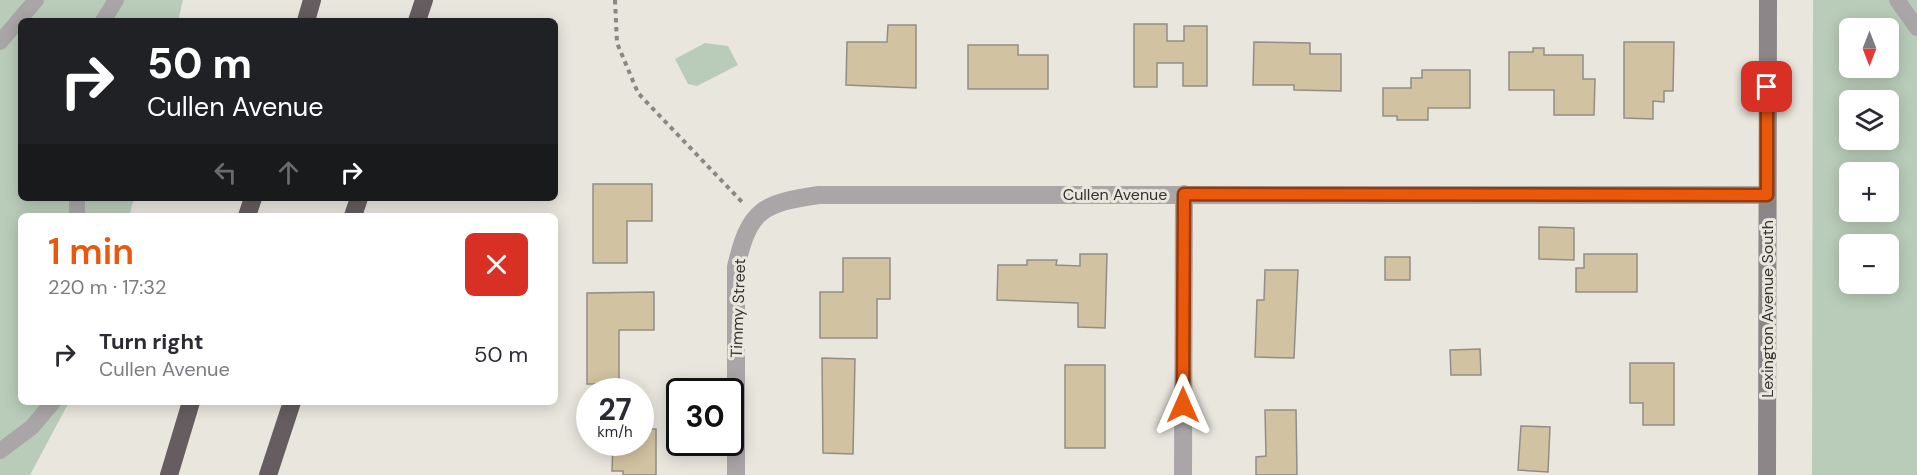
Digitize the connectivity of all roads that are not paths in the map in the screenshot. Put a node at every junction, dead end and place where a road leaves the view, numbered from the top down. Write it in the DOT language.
graph roads {
  1 [pos="36,0"];
  2 [pos="116,0"];
  3 [pos="312,0"];
  4 [pos="424,0"];
  5 [pos="1768,0"];
  6 [pos="1897,0"];
  7 [pos="21,18"];
  8 [pos="106,18"];
  9 [pos="307,18"];
  10 [pos="418,18"];
  11 [pos="18,21"];
  12 [pos="1917,28"];
  13 [pos="0,42"];
  14 [pos="1184,194"];
  15 [pos="1767,195"];
  16 [pos="755,216"];
  17 [pos="50,405"];
  18 [pos="190,405"];
  19 [pos="291,405"];
  20 [pos="0,451"];
  21 [pos="169,475"];
  22 [pos="268,475"];
  23 [pos="736,475"];
  24 [pos="1183,475"];
  25 [pos="1767,475"];
  1 -- 7 [label="lane"];
  2 -- 8 [label="lane"];
  3 -- 9 [label="highway"];
  4 -- 10 [label="highway"];
  5 -- 15 [label="street, Lexington Avenue South"];
  6 -- 12 [label="lane"];
  11 -- 13 [label="lane"];
  14 -- 15 [label="street, Cullen Avenue"];
  14 -- 16 [label="street, Cullen Avenue"];
  14 -- 24 [label="street"];
  15 -- 25 [label="street, Lexington Avenue South"];
  16 -- 23 [label="street, Timmy Street"];
  17 -- 20 [label="lane"];
  18 -- 21 [label="highway"];
  19 -- 22 [label="highway"];
}
